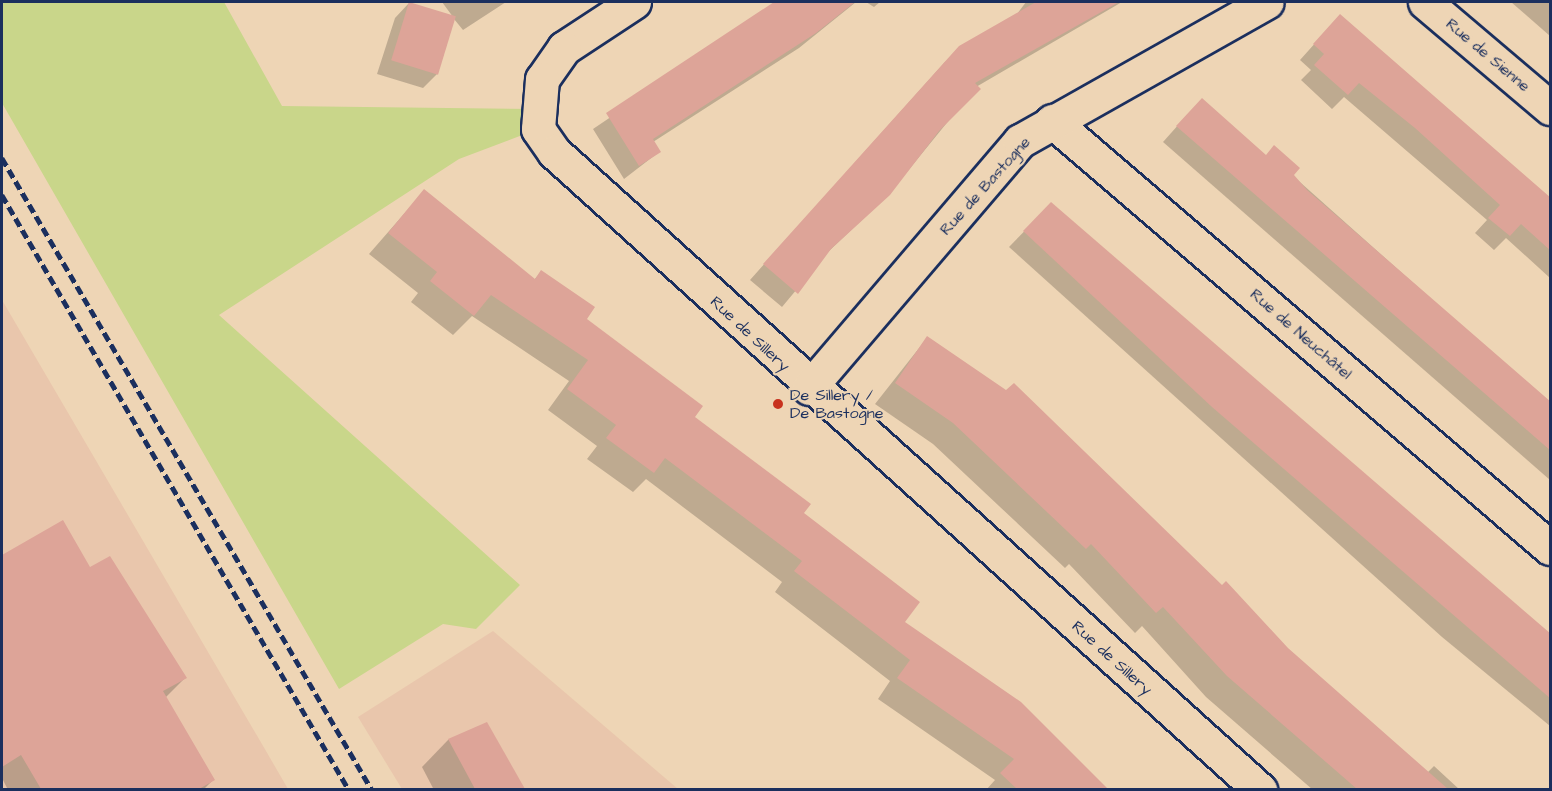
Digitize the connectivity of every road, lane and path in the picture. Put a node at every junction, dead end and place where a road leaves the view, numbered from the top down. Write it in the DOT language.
graph roads {
  1 [pos="634,2"];
  2 [pos="1267,2"];
  3 [pos="1425,2"];
  4 [pos="1551,108"];
  5 [pos="1052,121"];
  6 [pos="808,388"];
  7 [pos="1551,548"];
  8 [pos="1260,789"];
  1 -- 6 [label="street, Rue de Sillery"];
  2 -- 5 [label="street, Rue de Bastogne"];
  3 -- 4 [label="street, Rue de Sienne"];
  5 -- 6 [label="street, Rue de Bastogne"];
  5 -- 7 [label="street, Rue de Neuchâtel"];
  6 -- 8 [label="street, Rue de Sillery"];
}
